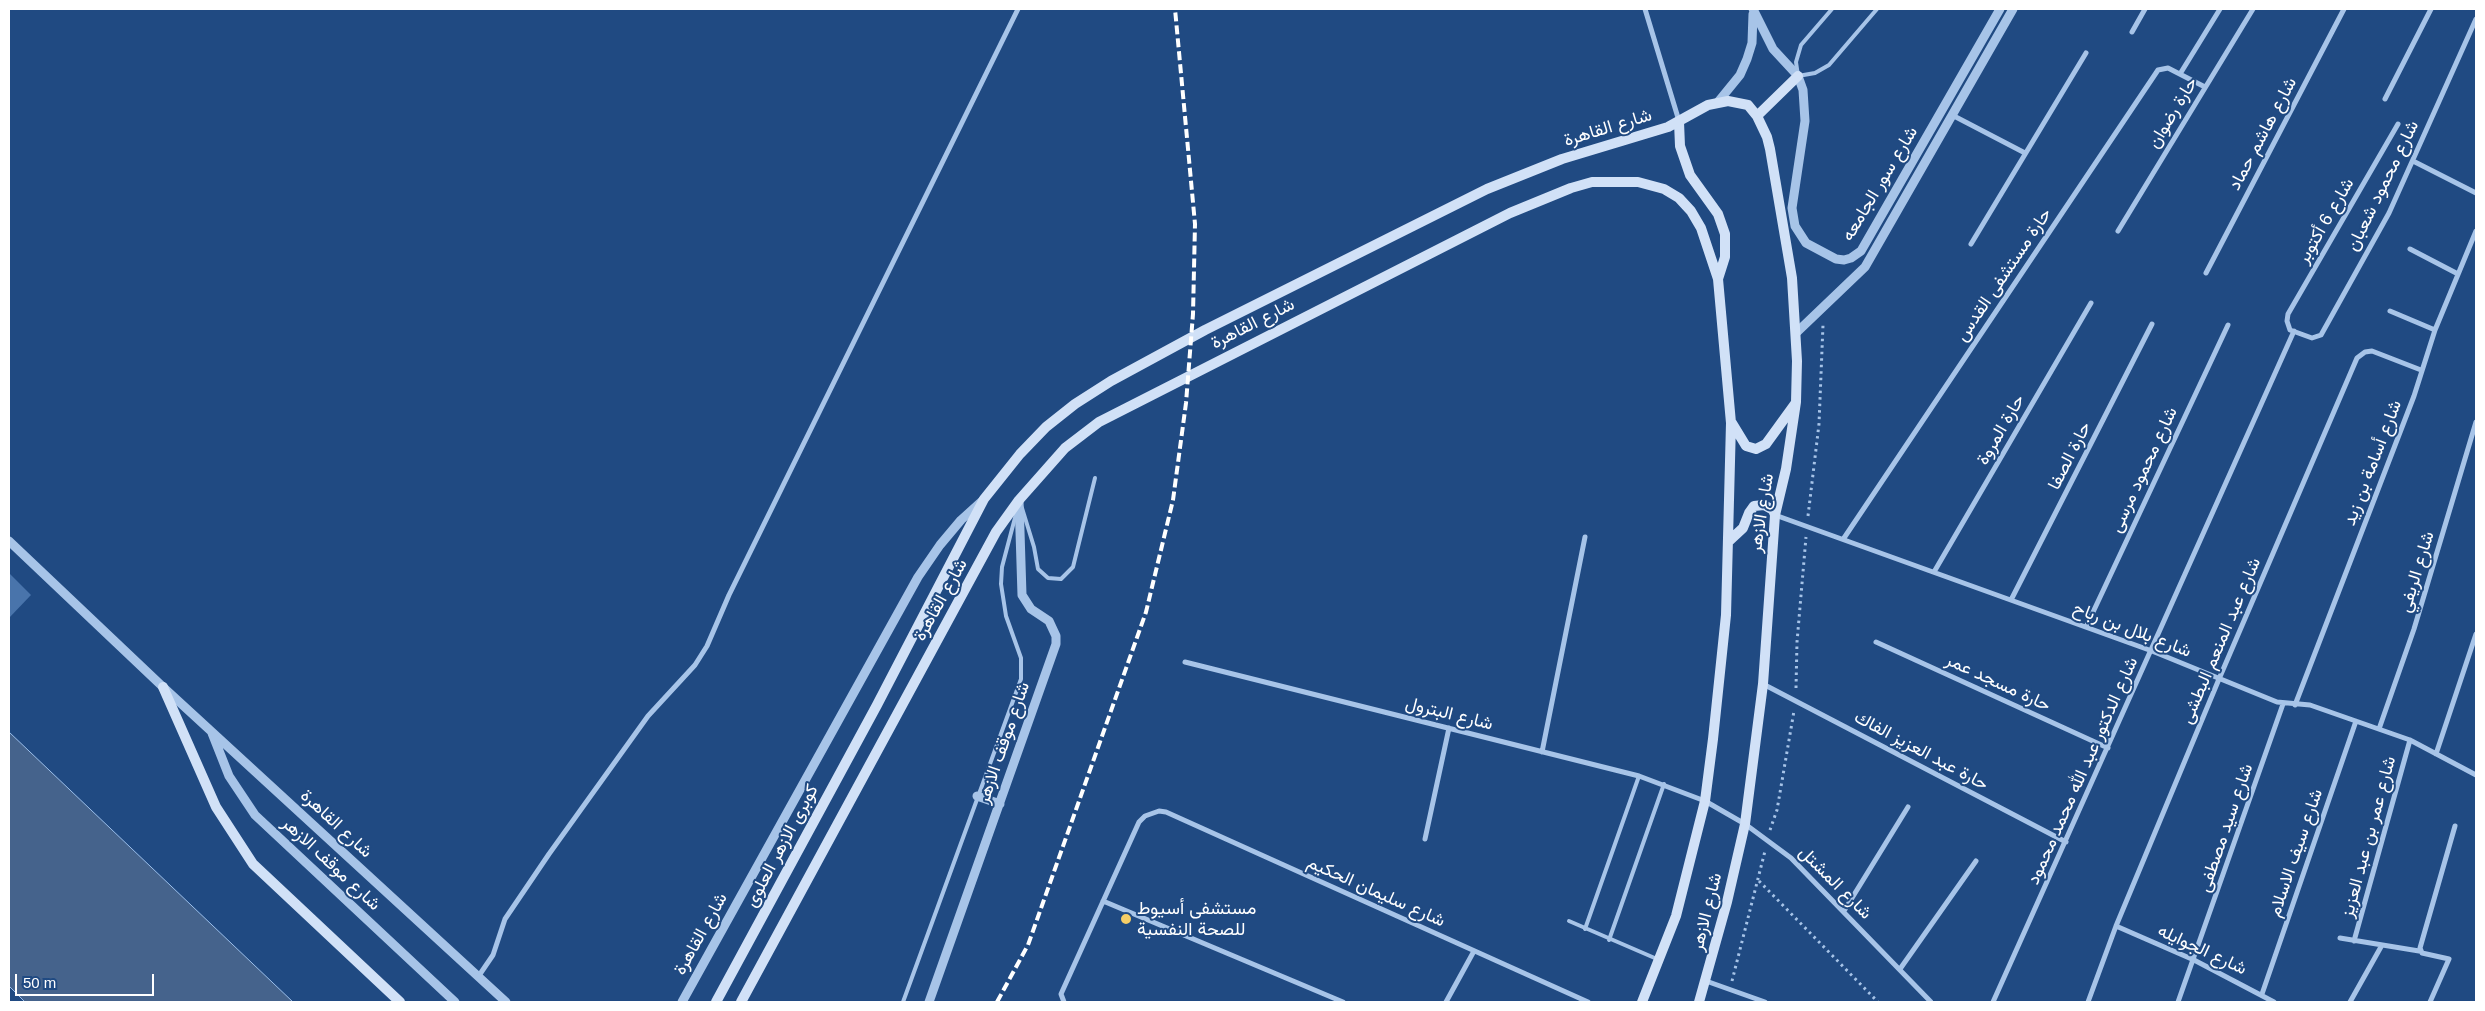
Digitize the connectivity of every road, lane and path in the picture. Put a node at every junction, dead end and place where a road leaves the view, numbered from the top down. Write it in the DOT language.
graph roads {
  1 [pos="1018,9"];
  2 [pos="1645,9"];
  3 [pos="1753,9"];
  4 [pos="1832,9"];
  5 [pos="1877,9"];
  6 [pos="2000,9"];
  7 [pos="2013,9"];
  8 [pos="2145,9"];
  9 [pos="2220,9"];
  10 [pos="2253,9"];
  11 [pos="2344,9"];
  12 [pos="2431,9"];
  13 [pos="2476,19"];
  14 [pos="2132,32"];
  15 [pos="2086,53"];
  16 [pos="2180,74"];
  17 [pos="1798,76"];
  18 [pos="2205,88"];
  19 [pos="2385,99"];
  20 [pos="1718,102"];
  21 [pos="1952,115"];
  22 [pos="1757,116"];
  23 [pos="1679,122"];
  24 [pos="2398,124"];
  25 [pos="2025,153"];
  26 [pos="2413,161"];
  27 [pos="2476,193"];
  28 [pos="2118,231"];
  29 [pos="2476,231"];
  30 [pos="1971,244"];
  31 [pos="2410,249"];
  32 [pos="2206,273"];
  33 [pos="2458,274"];
  34 [pos="1718,278"];
  35 [pos="2091,302"];
  36 [pos="1824,307"];
  37 [pos="2390,311"];
  38 [pos="2152,324"];
  39 [pos="2228,325"];
  40 [pos="2435,330"];
  41 [pos="2294,331"];
  42 [pos="1796,333"];
  43 [pos="2421,370"];
  44 [pos="1796,402"];
  45 [pos="1731,422"];
  46 [pos="2476,422"];
  47 [pos="1095,478"];
  48 [pos="984,499"];
  49 [pos="1019,500"];
  50 [pos="1774,515"];
  51 [pos="1807,526"];
  52 [pos="1586,537"];
  53 [pos="1806,538"];
  54 [pos="1844,538"];
  55 [pos="9,541"];
  56 [pos="1729,541"];
  57 [pos="1934,572"];
  58 [pos="2011,600"];
  59 [pos="2086,627"];
  60 [pos="2476,634"];
  61 [pos="1876,642"];
  62 [pos="2152,651"];
  63 [pos="1185,662"];
  64 [pos="2219,679"];
  65 [pos="1763,684"];
  66 [pos="163,687"];
  67 [pos="2283,704"];
  68 [pos="877,705"];
  69 [pos="2295,705"];
  70 [pos="2356,721"];
  71 [pos="1449,728"];
  72 [pos="2379,729"];
  73 [pos="211,730"];
  74 [pos="2410,740"];
  75 [pos="2108,748"];
  76 [pos="1542,752"];
  77 [pos="2436,754"];
  78 [pos="2476,775"];
  79 [pos="1639,776"];
  80 [pos="1664,784"];
  81 [pos="977,796"];
  82 [pos="1705,801"];
  83 [pos="1000,804"];
  84 [pos="1908,807"];
  85 [pos="1745,824"];
  86 [pos="2455,826"];
  87 [pos="1425,838"];
  88 [pos="1767,840"];
  89 [pos="2066,842"];
  90 [pos="1976,860"];
  91 [pos="1759,881"];
  92 [pos="1103,901"];
  93 [pos="1844,911"];
  94 [pos="1568,922"];
  95 [pos="2116,926"];
  96 [pos="1585,929"];
  97 [pos="2340,938"];
  98 [pos="1609,940"];
  99 [pos="2354,940"];
  100 [pos="2382,945"];
  101 [pos="1474,951"];
  102 [pos="2419,951"];
  103 [pos="1659,960"];
  104 [pos="2194,960"];
  105 [pos="1900,969"];
  106 [pos="478,977"];
  107 [pos="1706,981"];
  108 [pos="1730,990"];
  109 [pos="2262,994"];
  110 [pos="2272,1001"];
  111 [pos="400,1002"];
  112 [pos="455,1002"];
  113 [pos="506,1002"];
  114 [pos="682,1002"];
  115 [pos="716,1002"];
  116 [pos="741,1002"];
  117 [pos="903,1002"];
  118 [pos="929,1002"];
  119 [pos="1064,1002"];
  120 [pos="1343,1002"];
  121 [pos="1446,1002"];
  122 [pos="1588,1002"];
  123 [pos="1642,1002"];
  124 [pos="1699,1002"];
  125 [pos="1765,1002"];
  126 [pos="1878,1002"];
  127 [pos="1931,1002"];
  128 [pos="1993,1002"];
  129 [pos="2088,1002"];
  130 [pos="2178,1002"];
  131 [pos="2350,1002"];
  132 [pos="2430,1002"];
  1 -- 106 [label="street"];
  2 -- 23 [label="street"];
  3 -- 17 [label="street"];
  3 -- 20 [label="street"];
  4 -- 17 [label="lane"];
  5 -- 17 [label="lane"];
  6 -- 17 [label="street, شارع سور الجامعه"];
  7 -- 21 [label="street, شارع سور الجامعه"];
  8 -- 14 [label="street"];
  9 -- 16 [label="street"];
  10 -- 18 [label="street, حارة رضوان"];
  11 -- 32 [label="street, شارع هاشم حماد"];
  12 -- 19 [label="street"];
  13 -- 26 [label="street, شارع محمود شعبان"];
  15 -- 25 [label="street"];
  16 -- 18 [label="street, حارة مستشفى القدس"];
  16 -- 54 [label="street, حارة مستشفى القدس"];
  17 -- 22 [label="main road"];
  18 -- 28 [label="street, حارة رضوان"];
  20 -- 22 [label="main road"];
  20 -- 23 [label="main road"];
  21 -- 25 [label="street"];
  21 -- 36 [label="street, شارع سور الجامعه"];
  22 -- 42 [label="main road, شارع الازهر"];
  23 -- 34 [label="main road"];
  23 -- 48 [label="main road, شارع القاهرة"];
  24 -- 41 [label="street, شارع 6 أكتوبر"];
  25 -- 30 [label="street"];
  26 -- 27 [label="street"];
  26 -- 41 [label="street, شارع محمود شعبان"];
  29 -- 33 [label="street, شارع أسامة بن زيد"];
  31 -- 33 [label="street"];
  33 -- 40 [label="street, شارع أسامة بن زيد"];
  34 -- 45 [label="main road, شارع الازهر"];
  34 -- 49 [label="main road, شارع القاهرة"];
  35 -- 57 [label="street, حارة المروة"];
  36 -- 42 [label="street, شارع سور الجامعه"];
  36 -- 51 [label="path"];
  37 -- 40 [label="street"];
  38 -- 58 [label="street, حارة الصفا"];
  39 -- 59 [label="street, شارع محمود مرسى"];
  40 -- 43 [label="street, شارع أسامة بن زيد"];
  41 -- 62 [label="street, شارع الدكتور عبد الله محمد محمود"];
  42 -- 44 [label="main road, شارع الازهر"];
  43 -- 64 [label="street, شارع عبد المنعم البطشى"];
  43 -- 69 [label="street, شارع أسامة بن زيد"];
  44 -- 45 [label="main road"];
  44 -- 50 [label="main road, شارع الازهر"];
  45 -- 56 [label="main road, شارع الازهر"];
  46 -- 72 [label="street, شارع الريفي"];
  47 -- 49 [label="lane"];
  48 -- 68 [label="main road, شارع القاهرة"];
  48 -- 114 [label="street, شارع القاهرة"];
  49 -- 81 [label="lane"];
  49 -- 83 [label="street, شارع موقف الازهر"];
  49 -- 116 [label="main road, شارع القاهرة"];
  50 -- 51 [label="street, شارع بلال بن رباح"];
  50 -- 56 [label="main road"];
  50 -- 65 [label="main road, شارع الازهر"];
  51 -- 53 [label="path"];
  51 -- 54 [label="street, شارع بلال بن رباح"];
  52 -- 76 [label="street"];
  54 -- 57 [label="street, شارع بلال بن رباح"];
  55 -- 66 [label="street, شارع القاهرة"];
  56 -- 82 [label="main road, شارع الازهر"];
  57 -- 58 [label="street, شارع بلال بن رباح"];
  58 -- 59 [label="street, شارع بلال بن رباح"];
  59 -- 62 [label="street, شارع بلال بن رباح"];
  60 -- 77 [label="street"];
  61 -- 75 [label="street, حارة مسجد عمر"];
  62 -- 64 [label="street, شارع بلال بن رباح"];
  62 -- 75 [label="street, شارع الدكتور عبد الله محمد محمود"];
  63 -- 71 [label="street, شارع البترول"];
  64 -- 67 [label="street, شارع بلال بن رباح"];
  64 -- 95 [label="street, شارع عبد المنعم البطشى"];
  65 -- 85 [label="main road, شارع الازهر"];
  65 -- 89 [label="street, حارة عبد العزيز الفاك"];
  66 -- 73 [label="street, شارع القاهرة"];
  66 -- 111 [label="main road"];
  67 -- 69 [label="street, شارع بلال بن رباح"];
  67 -- 104 [label="street, شارع سيد مصطفى"];
  68 -- 115 [label="main road, كوبرى الازهر العلوى"];
  69 -- 70 [label="street, شارع بلال بن رباح"];
  70 -- 72 [label="street, شارع بلال بن رباح"];
  70 -- 109 [label="street, شارع سيف الاسلام"];
  71 -- 76 [label="street, شارع البترول"];
  71 -- 87 [label="street"];
  72 -- 74 [label="street, شارع بلال بن رباح"];
  73 -- 106 [label="street, شارع القاهرة"];
  73 -- 112 [label="street, شارع موقف الازهر"];
  74 -- 77 [label="street, شارع بلال بن رباح"];
  74 -- 99 [label="street, شارع عمر بن عبد العزيز"];
  75 -- 89 [label="street, شارع الدكتور عبد الله محمد محمود"];
  76 -- 79 [label="street, شارع البترول"];
  77 -- 78 [label="street, شارع بلال بن رباح"];
  79 -- 80 [label="street, شارع البترول"];
  79 -- 96 [label="lane"];
  80 -- 82 [label="street, شارع البترول"];
  80 -- 98 [label="lane"];
  81 -- 83 [label="street"];
  81 -- 117 [label="lane"];
  82 -- 85 [label="street, شارع المشتل"];
  82 -- 103 [label="main road, شارع الازهر"];
  83 -- 118 [label="street, شارع موقف الازهر"];
  84 -- 93 [label="street"];
  85 -- 88 [label="street, شارع المشتل"];
  85 -- 107 [label="main road, شارع الازهر"];
  86 -- 102 [label="street"];
  88 -- 91 [label="path"];
  88 -- 93 [label="street, شارع المشتل"];
  89 -- 128 [label="street, شارع الدكتور عبد الله محمد محمود"];
  90 -- 105 [label="street"];
  91 -- 108 [label="path"];
  91 -- 126 [label="path"];
  92 -- 101 [label="street, شارع سليمان الحكيم"];
  92 -- 119 [label="street"];
  92 -- 120 [label="street"];
  93 -- 105 [label="street, شارع المشتل"];
  94 -- 96 [label="lane"];
  95 -- 104 [label="street, شارع الجوايله"];
  95 -- 129 [label="street, شارع عبد المنعم البطشى"];
  96 -- 98 [label="lane"];
  97 -- 99 [label="street"];
  98 -- 103 [label="lane"];
  99 -- 100 [label="street"];
  100 -- 102 [label="street"];
  100 -- 131 [label="street"];
  101 -- 121 [label="street"];
  101 -- 122 [label="street, شارع سليمان الحكيم"];
  102 -- 132 [label="street"];
  103 -- 123 [label="main road, شارع الازهر"];
  104 -- 109 [label="street, شارع الجوايله"];
  104 -- 130 [label="street, شارع سيد مصطفى"];
  105 -- 127 [label="street, شارع المشتل"];
  106 -- 113 [label="street, شارع القاهرة"];
  107 -- 108 [label="street"];
  107 -- 124 [label="main road, شارع الازهر"];
  108 -- 125 [label="street"];
  109 -- 110 [label="street, شارع الجوايله"];
}
